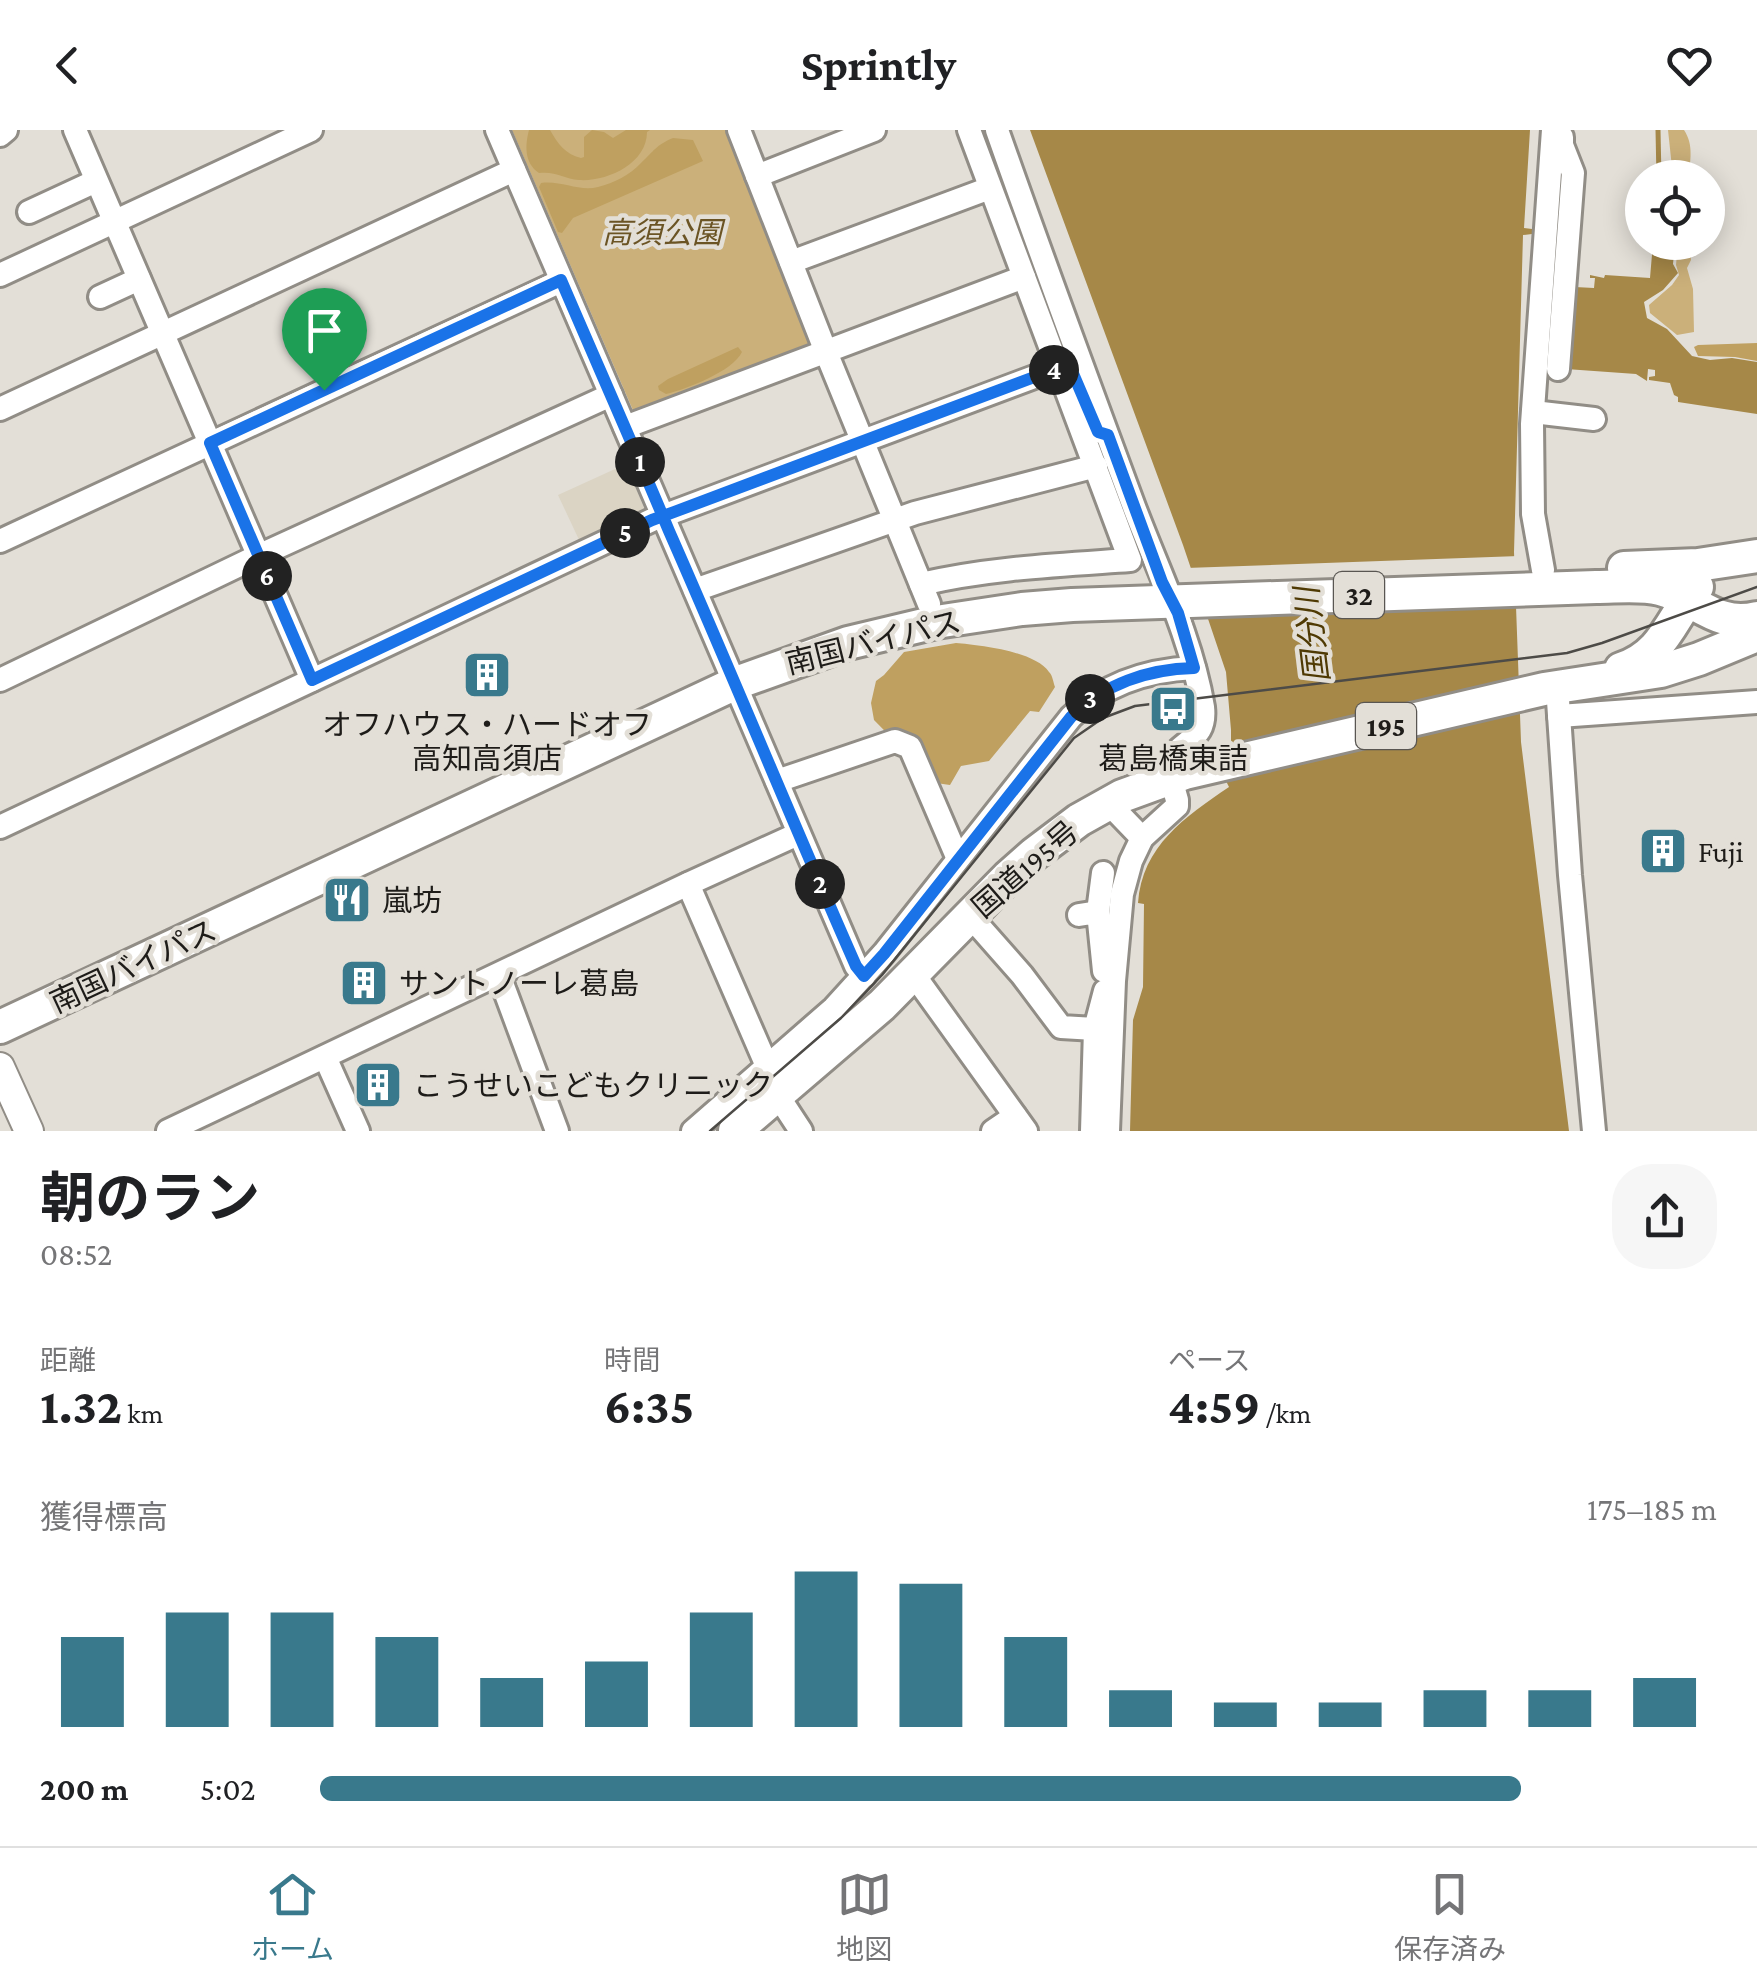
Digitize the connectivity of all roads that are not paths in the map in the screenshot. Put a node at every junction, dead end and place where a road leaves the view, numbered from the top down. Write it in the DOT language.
graph roads {
  1 [pos="6,130"];
  2 [pos="75,130"];
  3 [pos="311,130"];
  4 [pos="496,130"];
  5 [pos="739,130"];
  6 [pos="874,130"];
  7 [pos="969,130"];
  8 [pos="997,130"];
  9 [pos="1558,133"];
  10 [pos="0,135"];
  11 [pos="514,170"];
  12 [pos="757,176"];
  13 [pos="96,181"];
  14 [pos="990,188"];
  15 [pos="29,212"];
  16 [pos="114,222"];
  17 [pos="1038,242"];
  18 [pos="792,262"];
  19 [pos="0,275"];
  20 [pos="1024,277"];
  21 [pos="139,279"];
  22 [pos="561,280"];
  23 [pos="100,297"];
  24 [pos="163,334"];
  25 [pos="826,352"];
  26 [pos="1064,366"];
  27 [pos="1558,368"];
  28 [pos="611,394"];
  29 [pos="0,410"];
  30 [pos="1533,412"];
  31 [pos="1594,419"];
  32 [pos="625,427"];
  33 [pos="1108,435"];
  34 [pos="864,441"];
  35 [pos="210,443"];
  36 [pos="1096,466"];
  37 [pos="663,516"];
  38 [pos="896,520"];
  39 [pos="0,542"];
  40 [pos="258,556"];
  41 [pos="1748,558"];
  42 [pos="1536,576"];
  43 [pos="695,590"];
  44 [pos="1173,592"];
  45 [pos="925,594"];
  46 [pos="1686,601"];
  47 [pos="1757,618"];
  48 [pos="1757,635"];
  49 [pos="1194,668"];
  50 [pos="732,674"];
  51 [pos="0,680"];
  52 [pos="312,680"];
  53 [pos="1554,697"];
  54 [pos="1757,702"];
  55 [pos="1169,778"];
  56 [pos="777,782"];
  57 [pos="1116,811"];
  58 [pos="0,827"];
  59 [pos="798,834"];
  60 [pos="1142,838"];
  61 [pos="958,859"];
  62 [pos="1103,873"];
  63 [pos="688,884"];
  64 [pos="970,916"];
  65 [pos="1134,918"];
  66 [pos="914,974"];
  67 [pos="500,976"];
  68 [pos="864,976"];
  69 [pos="1111,990"];
  70 [pos="0,1003"];
  71 [pos="0,1028"];
  72 [pos="1095,1028"];
  73 [pos="826,1035"];
  74 [pos="325,1057"];
  75 [pos="0,1066"];
  76 [pos="774,1079"];
  77 [pos="1020,1123"];
  78 [pos="28,1131"];
  79 [pos="168,1131"];
  80 [pos="358,1131"];
  81 [pos="557,1131"];
  82 [pos="692,1131"];
  83 [pos="736,1131"];
  84 [pos="801,1131"];
  85 [pos="993,1131"];
  86 [pos="1092,1131"];
  87 [pos="1108,1131"];
  88 [pos="1594,1131"];
  1 -- 10 [label="street"];
  2 -- 13 [label="street"];
  3 -- 16 [label="street"];
  4 -- 11 [label="street"];
  5 -- 12 [label="street"];
  6 -- 12 [label="street"];
  7 -- 14 [label="street"];
  8 -- 17 [label="street"];
  9 -- 27 [label="street"];
  9 -- 30 [label="street"];
  11 -- 22 [label="street"];
  11 -- 24 [label="street"];
  12 -- 18 [label="street"];
  13 -- 15 [label="street"];
  13 -- 16 [label="street"];
  14 -- 18 [label="street"];
  14 -- 20 [label="street"];
  16 -- 19 [label="street"];
  16 -- 21 [label="street"];
  17 -- 26 [label="street"];
  17 -- 33 [label="street"];
  18 -- 25 [label="street"];
  20 -- 25 [label="street"];
  20 -- 26 [label="street"];
  21 -- 23 [label="street"];
  21 -- 24 [label="street"];
  22 -- 28 [label="street"];
  22 -- 35 [label="street"];
  24 -- 29 [label="street"];
  24 -- 35 [label="street"];
  25 -- 32 [label="street"];
  25 -- 34 [label="street"];
  26 -- 33 [label="street"];
  26 -- 34 [label="street"];
  26 -- 36 [label="street"];
  28 -- 32 [label="street"];
  28 -- 40 [label="street"];
  30 -- 31 [label="street"];
  30 -- 42 [label="street"];
  32 -- 37 [label="street"];
  33 -- 44 [label="street"];
  34 -- 37 [label="street"];
  34 -- 38 [label="street"];
  35 -- 39 [label="street"];
  35 -- 40 [label="street"];
  36 -- 38 [label="street"];
  36 -- 45 [label="street"];
  37 -- 43 [label="street"];
  37 -- 52 [label="street"];
  38 -- 43 [label="street"];
  38 -- 45 [label="street"];
  40 -- 51 [label="street"];
  40 -- 52 [label="street"];
  41 -- 42 [label="highway, 南国バイパス / 32"];
  41 -- 46 [label="highway, 国道195号 / 195"];
  42 -- 44 [label="highway, 南国バイパス / 32"];
  42 -- 46 [label="highway, 南国バイパス / 32"];
  43 -- 50 [label="street"];
  44 -- 45 [label="highway, 南国バイパス / 32"];
  44 -- 49 [label="street"];
  44 -- 50 [label="highway, 南国バイパス / 32"];
  45 -- 50 [label="highway, 南国バイパス / 32"];
  46 -- 47 [label="highway, 南国バイパス / 32"];
  46 -- 53 [label="highway, 国道195号 / 195"];
  48 -- 53 [label="highway, 国道195号 / 195"];
  49 -- 55 [label="street"];
  49 -- 61 [label="street"];
  50 -- 56 [label="street"];
  50 -- 70 [label="highway, 南国バイパス / 32"];
  50 -- 71 [label="highway, 南国バイパス / 32"];
  52 -- 58 [label="street"];
  53 -- 54 [label="street"];
  53 -- 55 [label="highway, 国道195号 / 195"];
  53 -- 88 [label="street"];
  55 -- 60 [label="street"];
  55 -- 64 [label="highway, 国道195号 / 195"];
  56 -- 59 [label="street"];
  56 -- 61 [label="street"];
  57 -- 60 [label="street"];
  59 -- 63 [label="street"];
  59 -- 68 [label="street"];
  60 -- 69 [label="street"];
  61 -- 68 [label="street"];
  62 -- 69 [label="street"];
  63 -- 67 [label="street"];
  63 -- 76 [label="street"];
  64 -- 66 [label="highway, 国道195号 / 195"];
  64 -- 72 [label="street"];
  65 -- 69 [label="street"];
  66 -- 73 [label="highway, 国道195号 / 195"];
  66 -- 77 [label="street"];
  67 -- 74 [label="street"];
  67 -- 81 [label="street"];
  68 -- 73 [label="street"];
  69 -- 72 [label="street"];
  69 -- 87 [label="street"];
  72 -- 86 [label="street"];
  73 -- 76 [label="highway, 国道195号 / 195"];
  74 -- 79 [label="street"];
  74 -- 80 [label="street"];
  75 -- 78 [label="main road"];
  76 -- 82 [label="street"];
  76 -- 83 [label="highway, 国道195号 / 195"];
  76 -- 84 [label="street"];
  77 -- 85 [label="street"];
}
